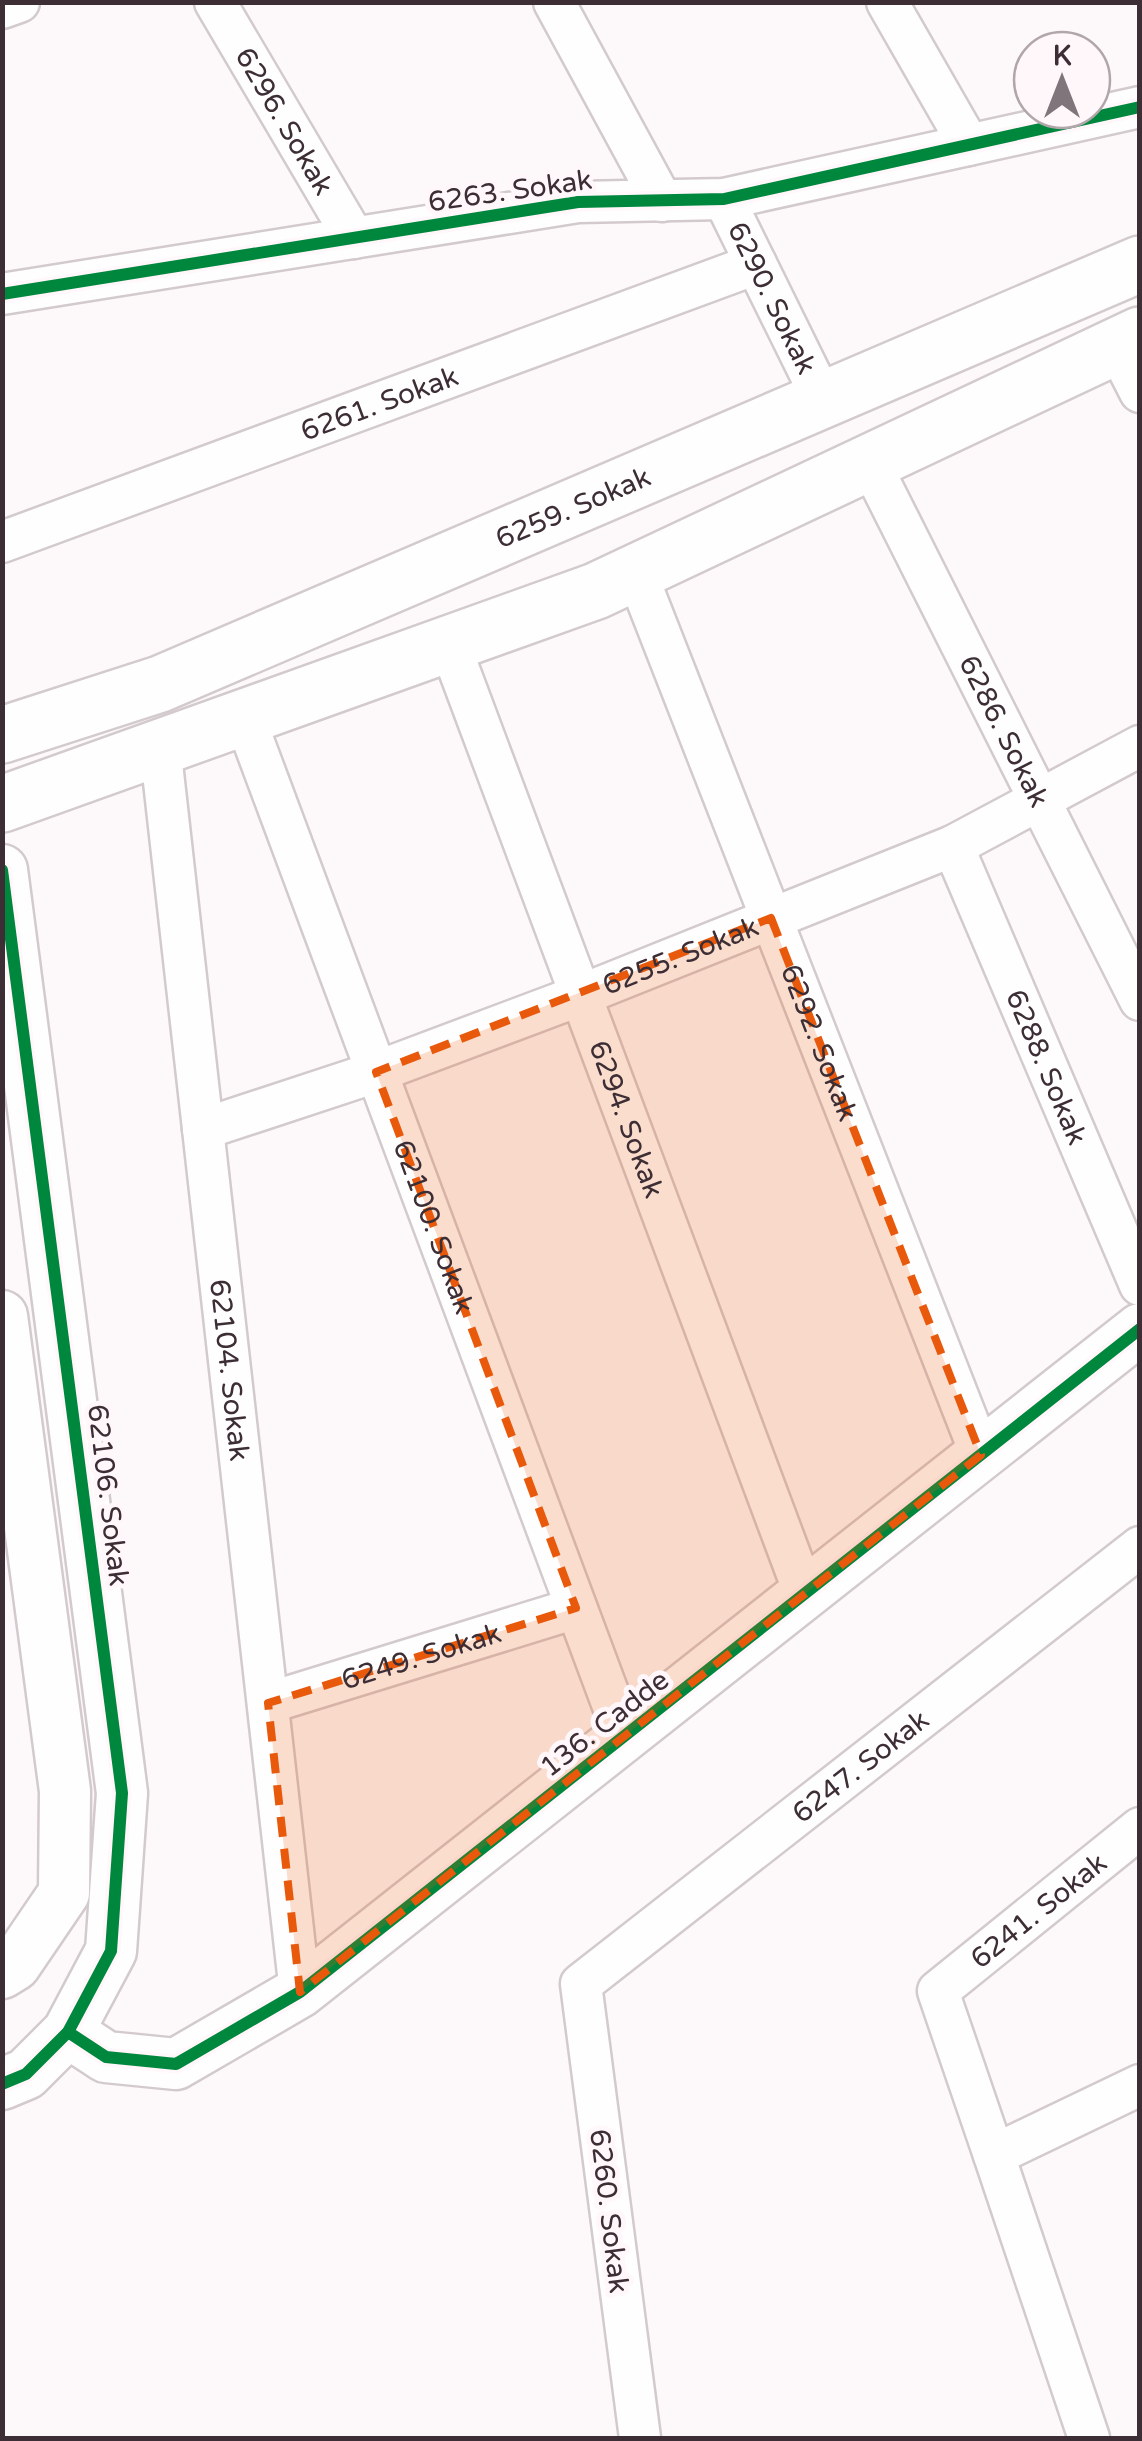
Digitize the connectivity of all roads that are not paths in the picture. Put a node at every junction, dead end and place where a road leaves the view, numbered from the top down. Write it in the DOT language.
graph roads {
  1 [pos="18,2"];
  2 [pos="216,2"];
  3 [pos="554,2"];
  4 [pos="886,2"];
  5 [pos="2,8"];
  6 [pos="1140,107"];
  7 [pos="969,145"];
  8 [pos="724,200"];
  9 [pos="662,201"];
  10 [pos="354,238"];
  11 [pos="756,264"];
  12 [pos="1140,264"];
  13 [pos="2,294"];
  14 [pos="1132,358"];
  15 [pos="822,398"];
  16 [pos="869,461"];
  17 [pos="2,542"];
  18 [pos="636,572"];
  19 [pos="449,643"];
  20 [pos="244,716"];
  21 [pos="2,735"];
  22 [pos="160,746"];
  23 [pos="1140,746"];
  24 [pos="1038,798"];
  25 [pos="2,804"];
  26 [pos="953,846"];
  27 [pos="2,870"];
  28 [pos="771,918"];
  29 [pos="581,995"];
  30 [pos="1140,1000"];
  31 [pos="376,1072"];
  32 [pos="203,1129"];
  33 [pos="1140,1285"];
  34 [pos="2,1316"];
  35 [pos="1140,1329"];
  36 [pos="981,1455"];
  37 [pos="1140,1547"];
  38 [pos="805,1595"];
  39 [pos="576,1608"];
  40 [pos="268,1703"];
  41 [pos="625,1738"];
  42 [pos="1140,1828"];
  43 [pos="2,1974"];
  44 [pos="581,1984"];
  45 [pos="300,1992"];
  46 [pos="68,2032"];
  47 [pos="2,2084"];
  48 [pos="1140,2086"];
  49 [pos="994,2155"];
  50 [pos="640,2438"];
  51 [pos="1089,2438"];
  1 -- 5 [label="street"];
  2 -- 10 [label="street, 6296. Sokak"];
  3 -- 9 [label="street"];
  4 -- 7 [label="street"];
  6 -- 7 [label="street, 6263. Sokak"];
  7 -- 8 [label="street, 6263. Sokak"];
  8 -- 9 [label="street, 6263. Sokak"];
  8 -- 11 [label="street, 6290. Sokak"];
  9 -- 10 [label="street, 6263. Sokak"];
  10 -- 13 [label="street, 6263. Sokak"];
  11 -- 15 [label="street, 6290. Sokak"];
  11 -- 17 [label="street, 6261. Sokak"];
  12 -- 15 [label="main road, 6259. Sokak"];
  14 -- 16 [label="main road"];
  15 -- 21 [label="main road, 6259. Sokak"];
  16 -- 18 [label="main road"];
  16 -- 24 [label="street, 6286. Sokak"];
  18 -- 19 [label="main road"];
  18 -- 28 [label="street, 6292. Sokak"];
  19 -- 20 [label="main road"];
  19 -- 29 [label="street, 6294. Sokak"];
  20 -- 22 [label="main road"];
  20 -- 31 [label="street, 62100. Sokak"];
  22 -- 25 [label="main road"];
  22 -- 32 [label="street, 62104. Sokak"];
  23 -- 24 [label="street, 6255. Sokak"];
  24 -- 26 [label="street, 6255. Sokak"];
  24 -- 30 [label="street, 6286. Sokak"];
  26 -- 28 [label="street, 6255. Sokak"];
  26 -- 33 [label="street, 6288. Sokak"];
  27 -- 46 [label="street, 62106. Sokak"];
  28 -- 29 [label="street, 6255. Sokak"];
  28 -- 36 [label="street, 6292. Sokak"];
  29 -- 31 [label="street, 6255. Sokak"];
  29 -- 38 [label="street, 6294. Sokak"];
  31 -- 32 [label="street, 6255. Sokak"];
  31 -- 39 [label="street, 62100. Sokak"];
  32 -- 40 [label="street, 62104. Sokak"];
  34 -- 43 [label="street"];
  35 -- 36 [label="street, 136. Cadde"];
  36 -- 38 [label="street, 136. Cadde"];
  37 -- 44 [label="street, 6247. Sokak"];
  38 -- 41 [label="street, 136. Cadde"];
  39 -- 40 [label="street, 6249. Sokak"];
  39 -- 41 [label="street, 62100. Sokak"];
  40 -- 45 [label="street, 62104. Sokak"];
  41 -- 45 [label="street, 136. Cadde"];
  42 -- 49 [label="street, 6241. Sokak"];
  44 -- 50 [label="street, 6260. Sokak"];
  45 -- 46 [label="street, 136. Cadde"];
  46 -- 47 [label="street, 62106. Sokak"];
  48 -- 49 [label="street"];
  49 -- 51 [label="street"];
}
